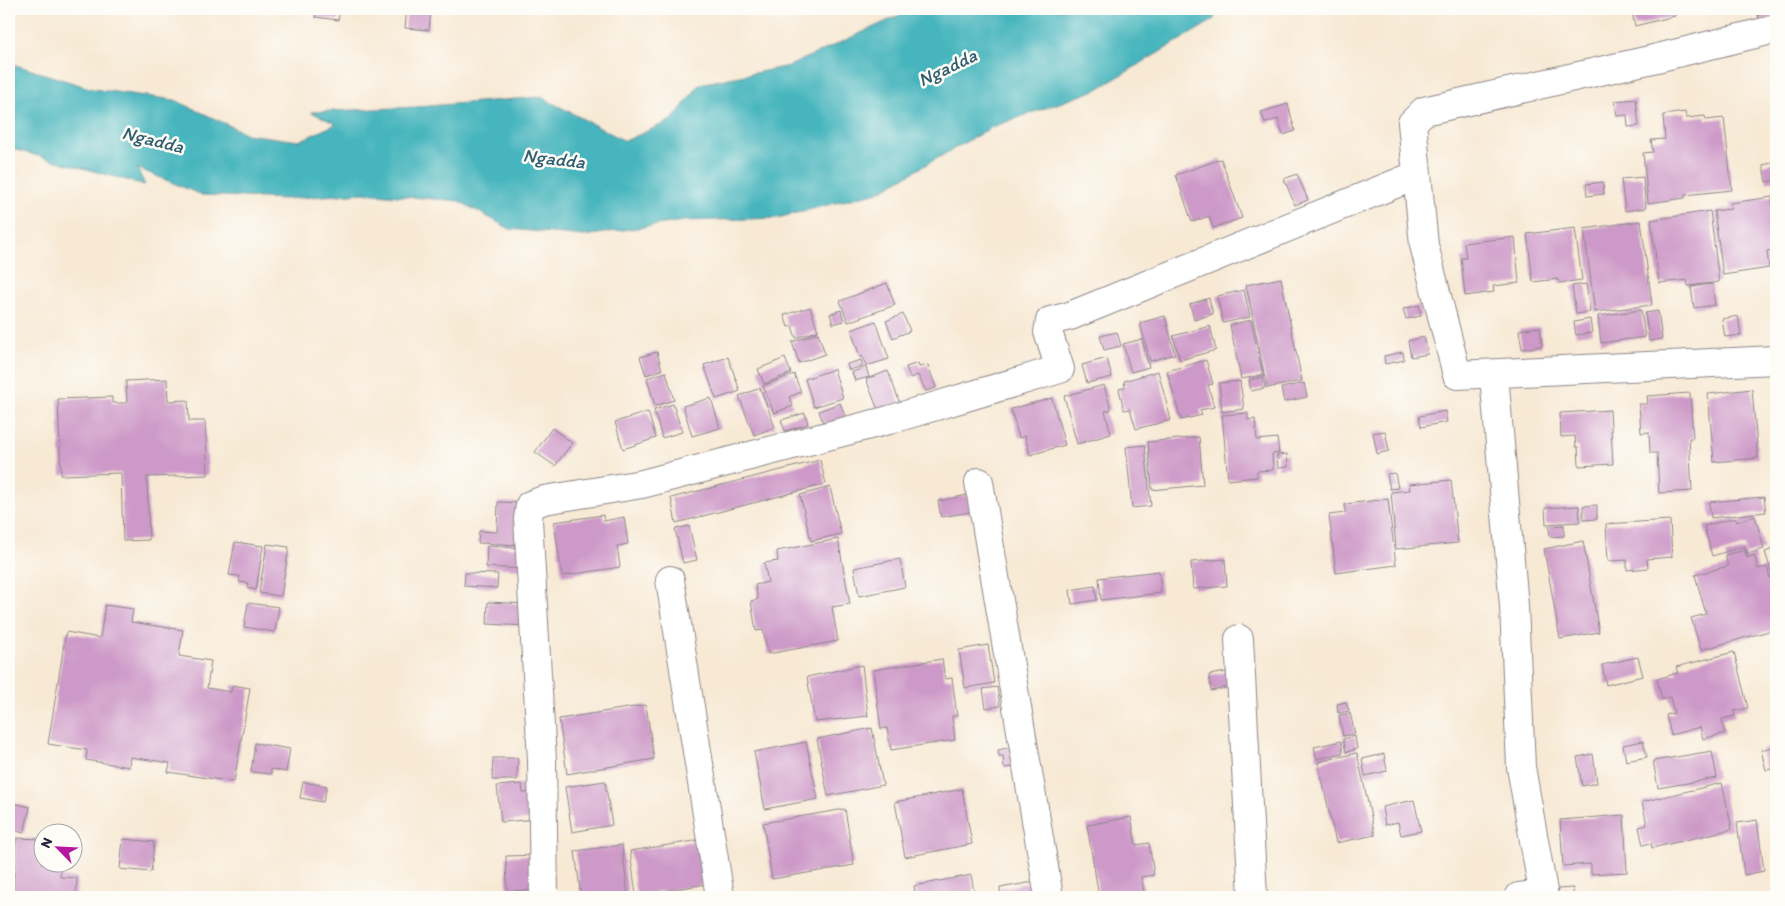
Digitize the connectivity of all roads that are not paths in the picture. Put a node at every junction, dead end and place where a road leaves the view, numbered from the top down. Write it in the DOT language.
graph roads {
  1 [pos="1776,29"];
  2 [pos="1417,175"];
  3 [pos="1776,360"];
  4 [pos="1494,374"];
  5 [pos="979,482"];
  6 [pos="670,580"];
  7 [pos="1239,639"];
  8 [pos="1535,896"];
  9 [pos="544,897"];
  10 [pos="720,897"];
  11 [pos="1049,897"];
  12 [pos="1253,897"];
  1 -- 2 [label="street"];
  2 -- 4 [label="street"];
  2 -- 9 [label="street"];
  3 -- 4 [label="street"];
  4 -- 8 [label="street"];
  5 -- 11 [label="street"];
  6 -- 10 [label="street"];
  7 -- 12 [label="street"];
}
